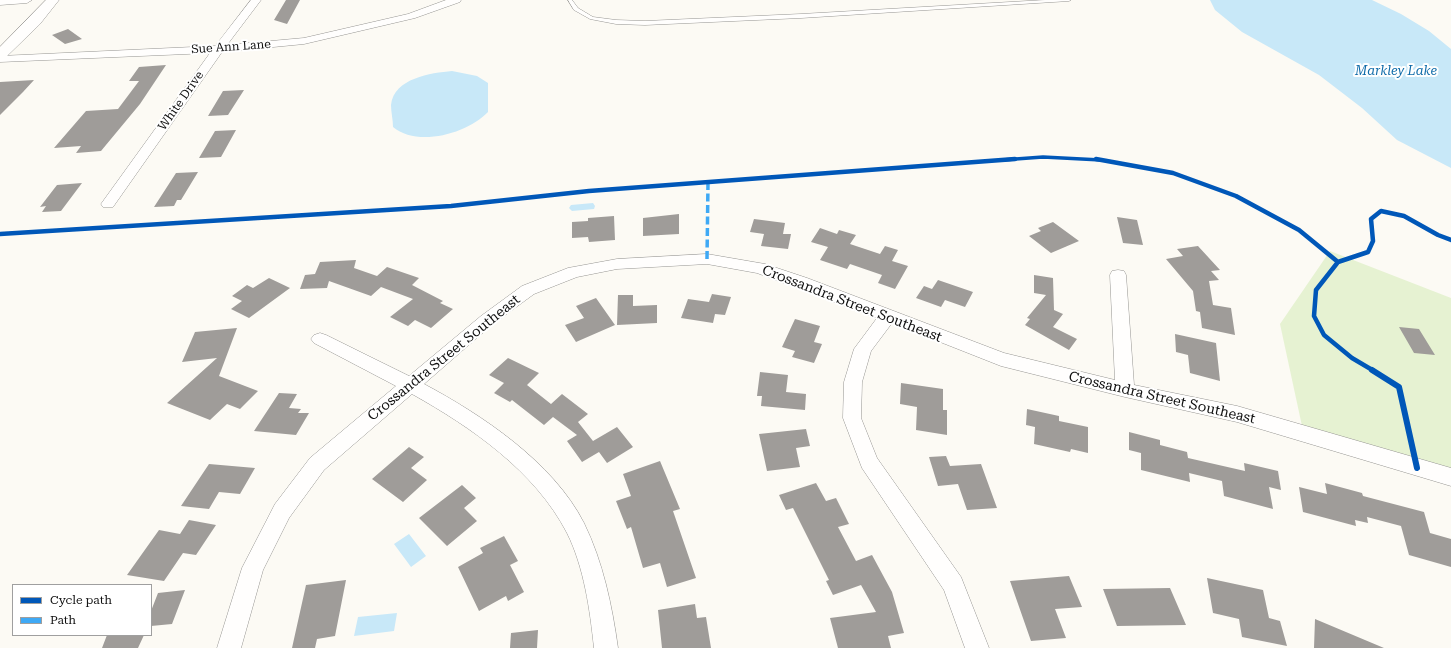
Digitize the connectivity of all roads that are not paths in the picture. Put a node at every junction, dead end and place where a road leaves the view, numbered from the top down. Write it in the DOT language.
graph roads {
  1 [pos="27,0"];
  2 [pos="38,0"];
  3 [pos="53,0"];
  4 [pos="256,0"];
  5 [pos="456,0"];
  6 [pos="570,0"];
  7 [pos="1069,0"];
  8 [pos="0,2"];
  9 [pos="0,38"];
  10 [pos="218,49"];
  11 [pos="0,55"];
  12 [pos="0,59"];
  13 [pos="108,204"];
  14 [pos="1118,275"];
  15 [pos="888,316"];
  16 [pos="320,339"];
  17 [pos="410,384"];
  18 [pos="1125,390"];
  19 [pos="1451,477"];
  20 [pos="229,648"];
  21 [pos="606,648"];
  22 [pos="978,648"];
  1 -- 8 [label="street"];
  2 -- 9 [label="street"];
  3 -- 11 [label="street"];
  4 -- 10 [label="street, White Drive"];
  5 -- 10 [label="street, Sue Ann Lane"];
  6 -- 7 [label="lane"];
  10 -- 12 [label="street, Sue Ann Lane"];
  10 -- 13 [label="street, White Drive"];
  14 -- 18 [label="street"];
  15 -- 17 [label="street, Crossandra Street Southeast"];
  15 -- 18 [label="street, Crossandra Street Southeast"];
  15 -- 22 [label="street"];
  16 -- 17 [label="street"];
  17 -- 20 [label="street, Crossandra Street Southeast"];
  17 -- 21 [label="street"];
  18 -- 19 [label="street, Crossandra Street Southeast"];
}
